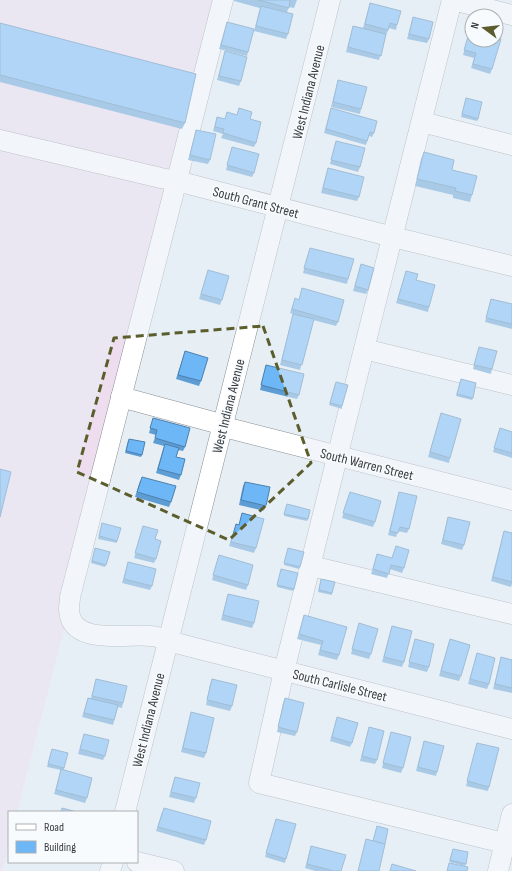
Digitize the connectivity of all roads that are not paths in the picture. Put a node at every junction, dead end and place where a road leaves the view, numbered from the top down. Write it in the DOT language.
graph roads {
  1 [pos="224,0"];
  2 [pos="330,0"];
  3 [pos="453,0"];
  4 [pos="512,15"];
  5 [pos="422,122"];
  6 [pos="0,140"];
  7 [pos="512,145"];
  8 [pos="177,181"];
  9 [pos="279,208"];
  10 [pos="392,237"];
  11 [pos="512,266"];
  12 [pos="364,349"];
  13 [pos="512,385"];
  14 [pos="121,397"];
  15 [pos="223,426"];
  16 [pos="338,456"];
  17 [pos="512,500"];
  18 [pos="311,566"];
  19 [pos="512,614"];
  20 [pos="168,641"];
  21 [pos="284,670"];
  22 [pos="512,729"];
  23 [pos="125,811"];
  24 [pos="512,814"];
  25 [pos="509,844"];
  26 [pos="138,862"];
  27 [pos="174,871"];
  28 [pos="498,871"];
  1 -- 8 [label="street, South Carlisle Street"];
  2 -- 9 [label="street, West Indiana Avenue"];
  3 -- 4 [label="street"];
  3 -- 5 [label="street"];
  5 -- 7 [label="street"];
  5 -- 10 [label="street"];
  6 -- 8 [label="street, South Grant Street"];
  8 -- 9 [label="street, South Grant Street"];
  8 -- 14 [label="street, South Carlisle Street"];
  9 -- 10 [label="street, South Grant Street"];
  9 -- 15 [label="street, West Indiana Avenue"];
  10 -- 11 [label="street, South Grant Street"];
  10 -- 12 [label="street"];
  12 -- 13 [label="street"];
  12 -- 16 [label="street"];
  14 -- 15 [label="street, South Warren Street"];
  14 -- 20 [label="street, South Carlisle Street"];
  15 -- 16 [label="street, South Warren Street"];
  15 -- 20 [label="street, West Indiana Avenue"];
  16 -- 17 [label="street, South Warren Street"];
  16 -- 18 [label="street"];
  18 -- 19 [label="street"];
  18 -- 21 [label="street"];
  20 -- 21 [label="street, South Carlisle Street"];
  20 -- 23 [label="street, West Indiana Avenue"];
  21 -- 22 [label="street, South Carlisle Street"];
  21 -- 25 [label="street"];
  24 -- 25 [label="street"];
  25 -- 28 [label="street"];
  26 -- 27 [label="street"];
}
